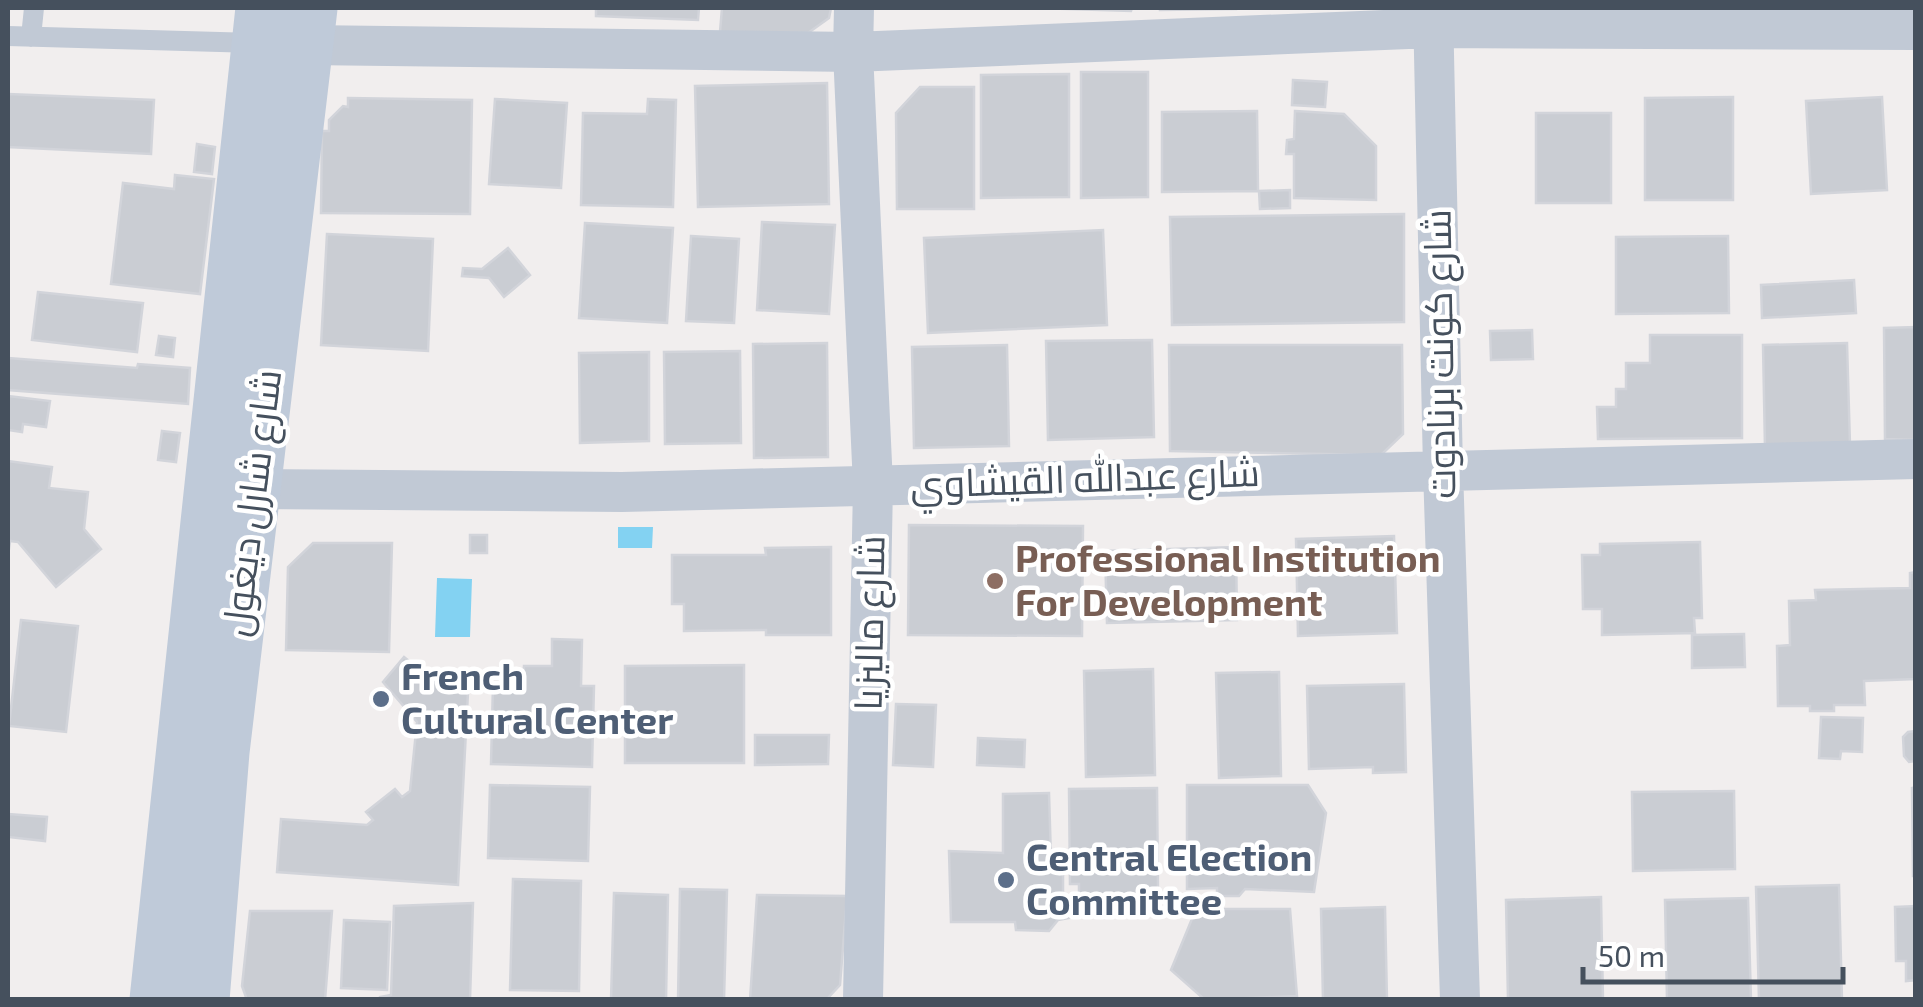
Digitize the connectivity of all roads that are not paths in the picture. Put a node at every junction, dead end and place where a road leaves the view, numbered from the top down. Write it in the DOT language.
graph roads {
  1 [pos="34,8"];
  2 [pos="854,8"];
  3 [pos="1433,18"];
  4 [pos="1916,30"];
  5 [pos="284,32"];
  6 [pos="8,36"];
  7 [pos="31,37"];
  8 [pos="854,52"];
  9 [pos="1916,459"];
  10 [pos="1443,469"];
  11 [pos="872,485"];
  12 [pos="254,489"];
  13 [pos="157,1000"];
  14 [pos="202,1000"];
  15 [pos="863,1000"];
  16 [pos="1460,1000"];
  1 -- 7 [label="lane"];
  2 -- 8 [label="street, شارع ماليزيا"];
  3 -- 4 [label="street"];
  3 -- 8 [label="street"];
  3 -- 10 [label="street, شارع كونت برنادوت"];
  5 -- 7 [label="lane"];
  5 -- 8 [label="street"];
  5 -- 12 [label="main road, شارع شارل ديغول"];
  5 -- 13 [label="main road, شارع شارل ديغول"];
  6 -- 7 [label="lane"];
  8 -- 11 [label="street, شارع ماليزيا"];
  9 -- 10 [label="street, شارع عبدالله القيشاوي"];
  10 -- 11 [label="street, شارع عبدالله القيشاوي"];
  10 -- 16 [label="street, شارع كونت برنادوت"];
  11 -- 12 [label="street, شارع عبدالله القيشاوي"];
  11 -- 15 [label="street, شارع ماليزيا"];
  12 -- 14 [label="main road, شارع شارل ديغول"];
}
